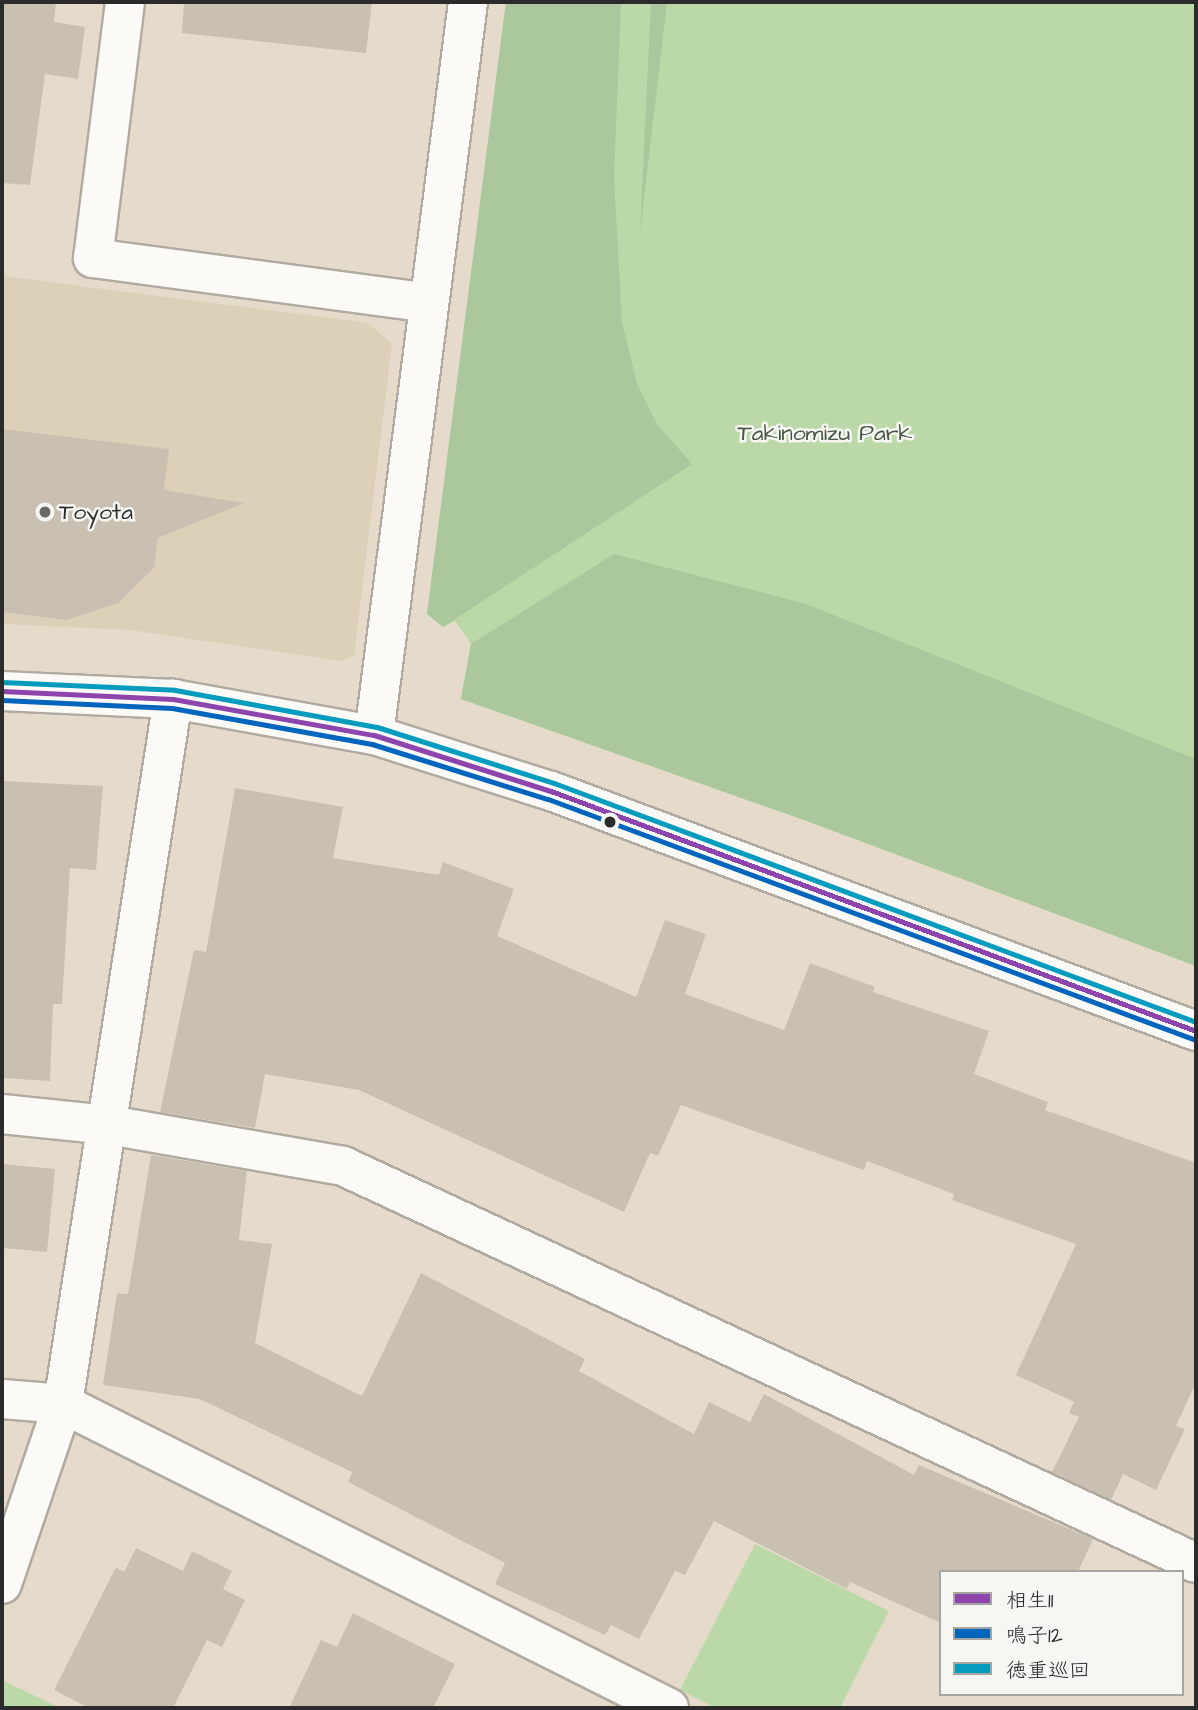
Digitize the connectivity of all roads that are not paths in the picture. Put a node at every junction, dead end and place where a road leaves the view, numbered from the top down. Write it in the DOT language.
graph roads {
  1 [pos="125,2"];
  2 [pos="468,2"];
  3 [pos="429,303"];
  4 [pos="2,691"];
  5 [pos="173,699"];
  6 [pos="374,735"];
  7 [pos="1196,1031"];
  8 [pos="2,1114"];
  9 [pos="109,1125"];
  10 [pos="2,1399"];
  11 [pos="63,1404"];
  12 [pos="1196,1563"];
  13 [pos="2,1584"];
  14 [pos="669,1708"];
  1 -- 3 [label="street"];
  2 -- 3 [label="street"];
  3 -- 6 [label="street"];
  4 -- 5 [label="street"];
  5 -- 6 [label="street"];
  5 -- 9 [label="street"];
  6 -- 7 [label="street"];
  8 -- 9 [label="street"];
  9 -- 11 [label="street"];
  9 -- 12 [label="street"];
  10 -- 11 [label="street"];
  11 -- 13 [label="street"];
  11 -- 14 [label="street"];
}
